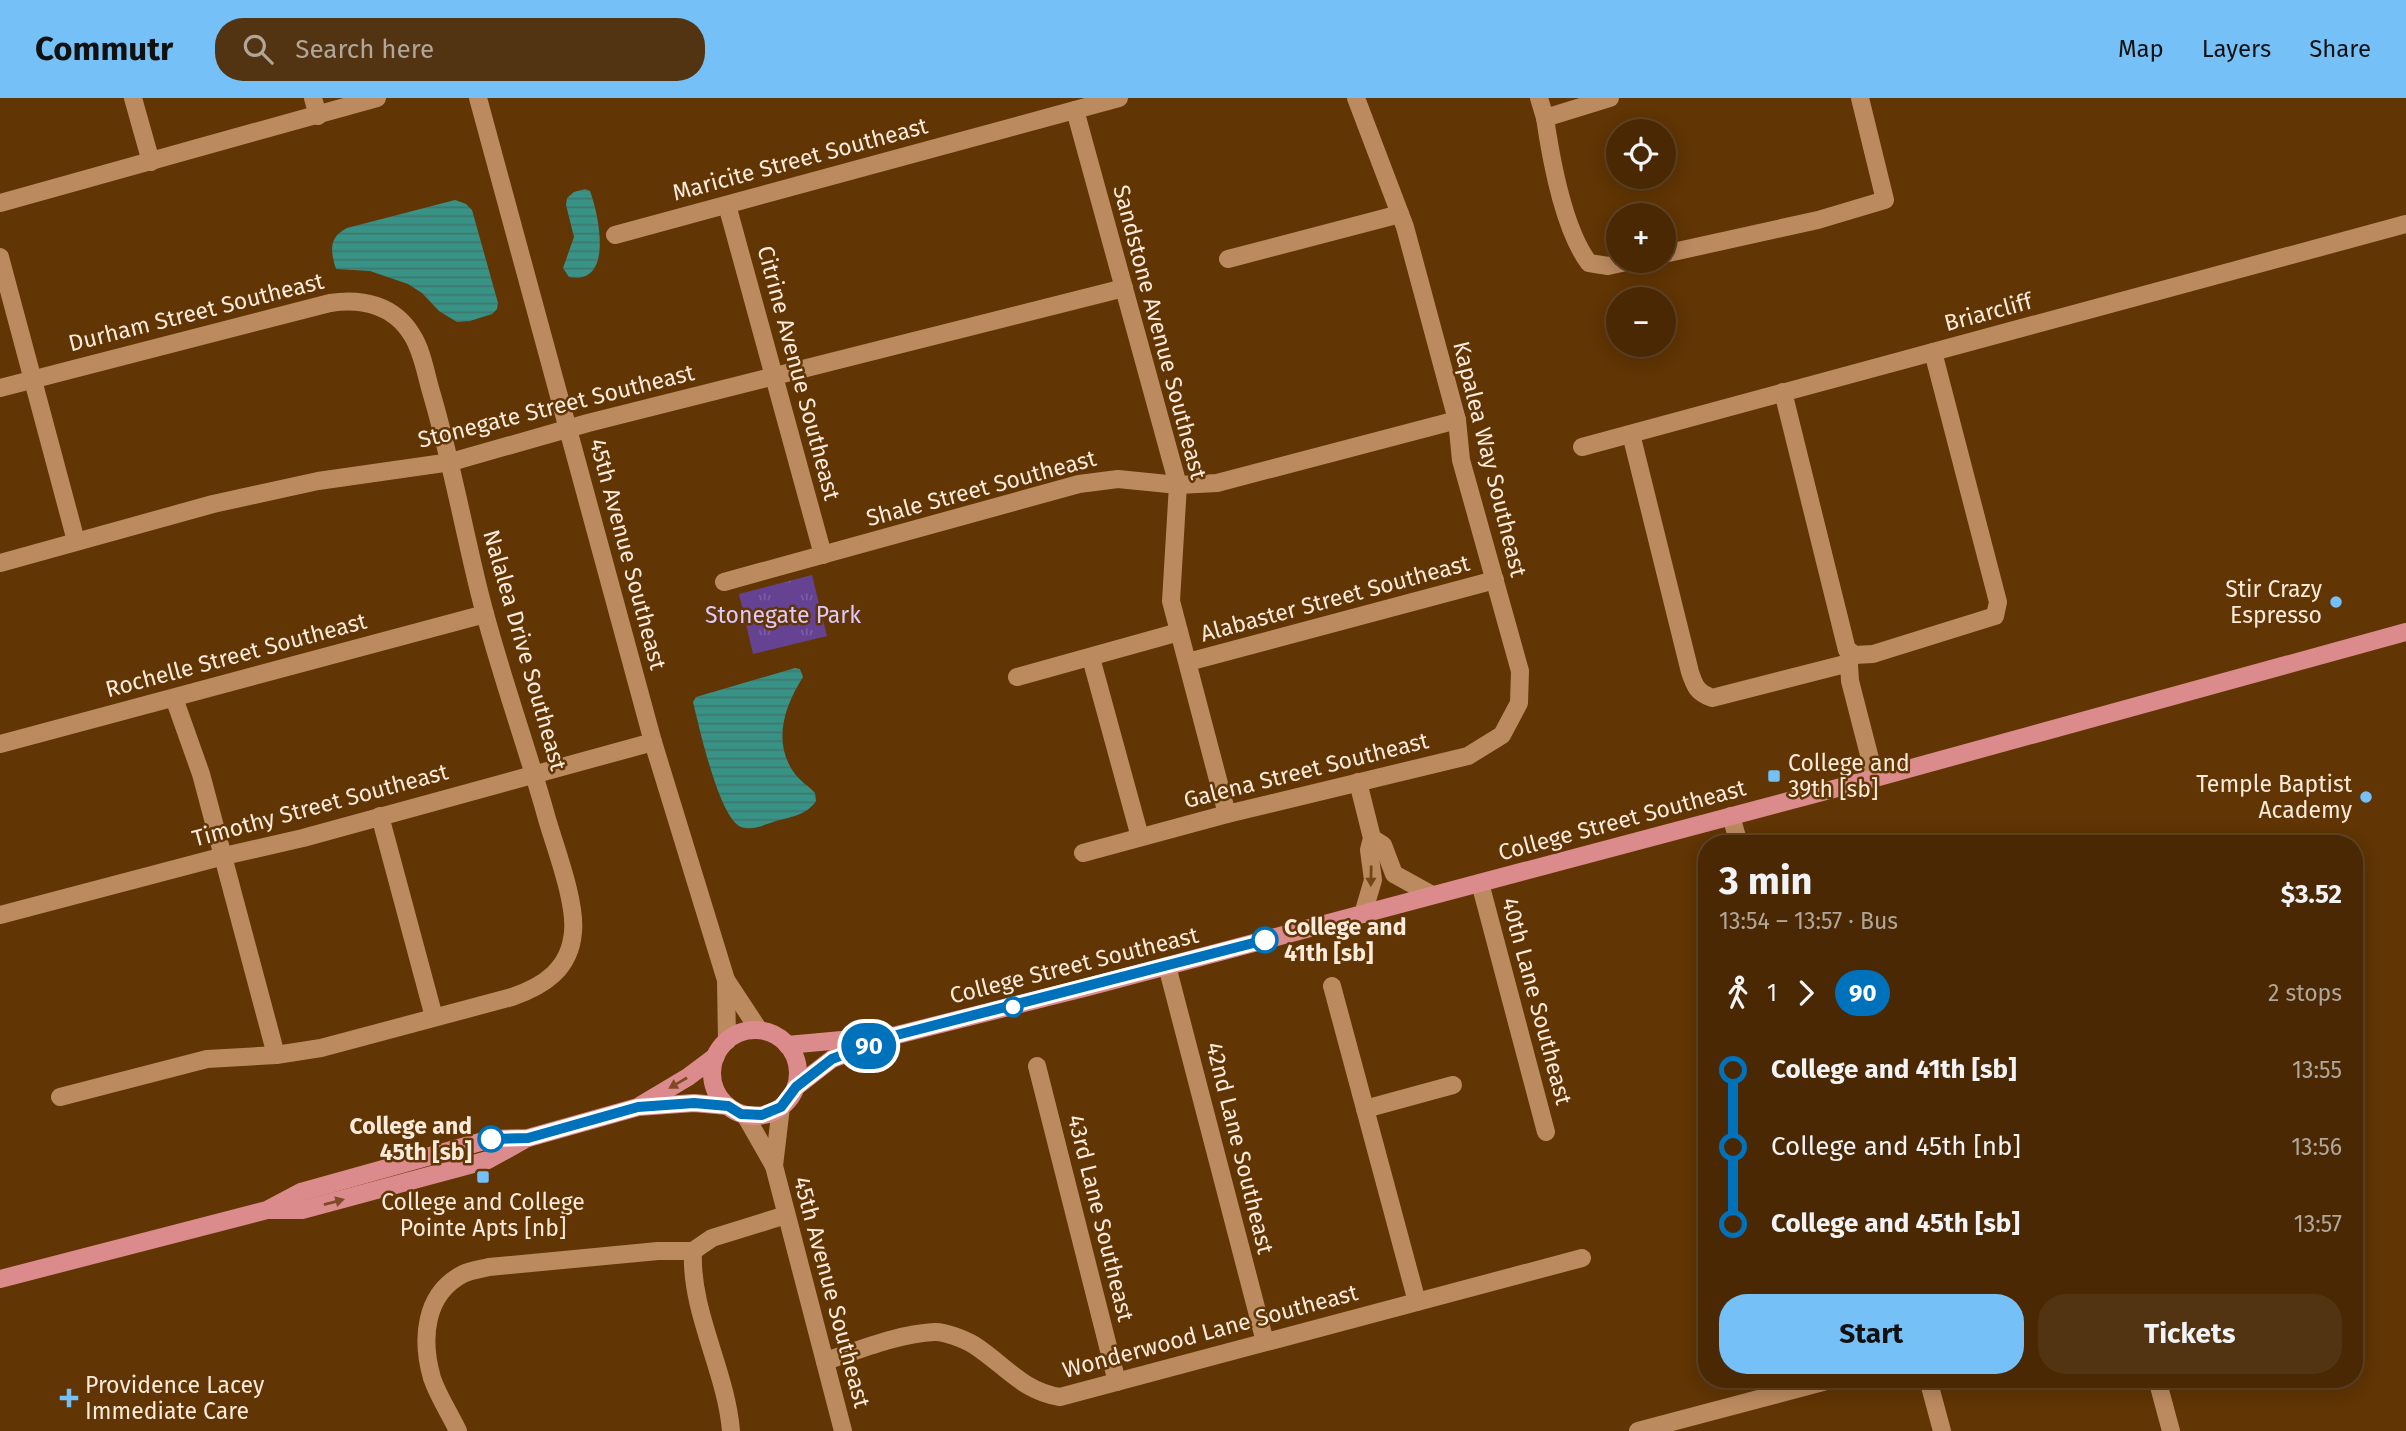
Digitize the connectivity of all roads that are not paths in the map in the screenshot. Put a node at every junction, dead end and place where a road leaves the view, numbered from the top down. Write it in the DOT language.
graph roads {
  1 [pos="133,98"];
  2 [pos="313,98"];
  3 [pos="377,98"];
  4 [pos="478,98"];
  5 [pos="1119,98"];
  6 [pos="1356,98"];
  7 [pos="1539,98"];
  8 [pos="1610,98"];
  9 [pos="1860,98"];
  10 [pos="1075,110"];
  11 [pos="318,116"];
  12 [pos="1545,118"];
  13 [pos="150,162"];
  14 [pos="0,204"];
  15 [pos="727,205"];
  16 [pos="1403,221"];
  17 [pos="2406,224"];
  18 [pos="615,235"];
  19 [pos="1676,251"];
  20 [pos="0,257"];
  21 [pos="1228,260"];
  22 [pos="1606,266"];
  23 [pos="1124,288"];
  24 [pos="401,321"];
  25 [pos="1933,352"];
  26 [pos="774,376"];
  27 [pos="33,379"];
  28 [pos="0,388"];
  29 [pos="1783,392"];
  30 [pos="1457,420"];
  31 [pos="568,428"];
  32 [pos="1630,434"];
  33 [pos="1582,447"];
  34 [pos="451,462"];
  35 [pos="1178,485"];
  36 [pos="76,541"];
  37 [pos="823,555"];
  38 [pos="0,563"];
  39 [pos="1495,580"];
  40 [pos="724,582"];
  41 [pos="485,614"];
  42 [pos="1179,632"];
  43 [pos="2406,632"];
  44 [pos="1091,658"];
  45 [pos="1850,658"];
  46 [pos="1188,662"];
  47 [pos="1017,677"];
  48 [pos="174,698"];
  49 [pos="1519,703"];
  50 [pos="653,742"];
  51 [pos="0,744"];
  52 [pos="535,775"];
  53 [pos="1875,778"];
  54 [pos="1357,782"];
  55 [pos="1227,814"];
  56 [pos="380,816"];
  57 [pos="1731,816"];
  58 [pos="1736,835"];
  59 [pos="1140,837"];
  60 [pos="1372,838"];
  61 [pos="1083,853"];
  62 [pos="224,856"];
  63 [pos="1480,883"];
  64 [pos="1432,895"];
  65 [pos="1363,914"];
  66 [pos="0,915"];
  67 [pos="1167,966"];
  68 [pos="726,980"];
  69 [pos="1332,986"];
  70 [pos="434,1017"];
  71 [pos="759,1030"];
  72 [pos="889,1037"];
  73 [pos="727,1041"];
  74 [pos="788,1045"];
  75 [pos="276,1055"];
  76 [pos="716,1056"];
  77 [pos="1037,1066"];
  78 [pos="1454,1085"];
  79 [pos="796,1087"];
  80 [pos="61,1097"];
  81 [pos="728,1106"];
  82 [pos="638,1107"];
  83 [pos="781,1107"];
  84 [pos="1365,1109"];
  85 [pos="745,1115"];
  86 [pos="1546,1132"];
  87 [pos="774,1166"];
  88 [pos="786,1215"];
  89 [pos="693,1251"];
  90 [pos="1582,1258"];
  91 [pos="0,1279"];
  92 [pos="1417,1302"];
  93 [pos="1265,1342"];
  94 [pos="825,1361"];
  95 [pos="1117,1382"];
  96 [pos="1800,1388"];
  97 [pos="1930,1388"];
  98 [pos="2159,1388"];
  99 [pos="458,1431"];
  100 [pos="731,1431"];
  101 [pos="843,1431"];
  102 [pos="1638,1431"];
  103 [pos="1942,1431"];
  104 [pos="2171,1431"];
  1 -- 13 [label="street"];
  2 -- 11 [label="street"];
  3 -- 11 [label="street"];
  4 -- 31 [label="street, 45th Avenue Southeast"];
  5 -- 10 [label="street, Maricite Street Southeast"];
  6 -- 16 [label="street"];
  7 -- 12 [label="street"];
  8 -- 12 [label="street"];
  9 -- 19 [label="street"];
  10 -- 15 [label="street, Maricite Street Southeast"];
  10 -- 23 [label="street, Sandstone Avenue Southeast"];
  11 -- 13 [label="street"];
  12 -- 22 [label="street"];
  13 -- 14 [label="street"];
  15 -- 18 [label="street, Maricite Street Southeast"];
  15 -- 26 [label="street, Citrine Avenue Southeast"];
  16 -- 21 [label="street"];
  16 -- 30 [label="street, Kapalea Way Southeast"];
  17 -- 25 [label="street, Briarcliff"];
  20 -- 27 [label="street"];
  23 -- 26 [label="street, Stonegate Street Southeast"];
  23 -- 35 [label="street, Sandstone Avenue Southeast"];
  24 -- 27 [label="street, Durham Street Southeast"];
  24 -- 34 [label="street, Nalalea Drive Southeast"];
  25 -- 29 [label="street, Briarcliff"];
  25 -- 45 [label="street"];
  26 -- 31 [label="street, Stonegate Street Southeast"];
  26 -- 37 [label="street, Citrine Avenue Southeast"];
  27 -- 28 [label="street, Durham Street Southeast"];
  27 -- 36 [label="street"];
  29 -- 32 [label="street, Briarcliff"];
  29 -- 45 [label="street"];
  30 -- 35 [label="street, Shale Street Southeast"];
  30 -- 39 [label="street, Kapalea Way Southeast"];
  31 -- 34 [label="street, Stonegate Street Southeast"];
  31 -- 50 [label="street, 45th Avenue Southeast"];
  32 -- 33 [label="street, Briarcliff"];
  32 -- 45 [label="street"];
  34 -- 36 [label="street, Stonegate Street Southeast"];
  34 -- 41 [label="street, Nalalea Drive Southeast"];
  35 -- 37 [label="street, Shale Street Southeast"];
  35 -- 42 [label="street, Sandstone Avenue Southeast"];
  36 -- 38 [label="street, Stonegate Street Southeast"];
  37 -- 40 [label="street, Shale Street Southeast"];
  39 -- 46 [label="street, Alabaster Street Southeast"];
  39 -- 49 [label="street, Kapalea Way Southeast"];
  41 -- 48 [label="street, Rochelle Street Southeast"];
  41 -- 52 [label="street, Nalalea Drive Southeast"];
  42 -- 44 [label="street"];
  42 -- 46 [label="street, Sandstone Avenue Southeast"];
  43 -- 53 [label="main road, College Street Southeast"];
  44 -- 47 [label="street"];
  44 -- 59 [label="street"];
  45 -- 53 [label="street"];
  46 -- 55 [label="street, Sandstone Avenue Southeast"];
  48 -- 51 [label="street, Rochelle Street Southeast"];
  48 -- 62 [label="street"];
  49 -- 54 [label="street, Galena Street Southeast"];
  50 -- 52 [label="street, Timothy Street Southeast"];
  50 -- 68 [label="street, 45th Avenue Southeast"];
  52 -- 56 [label="street, Timothy Street Southeast"];
  52 -- 70 [label="street, Nalalea Drive Southeast"];
  53 -- 57 [label="main road, College Street Southeast"];
  54 -- 55 [label="street, Galena Street Southeast"];
  54 -- 60 [label="street"];
  55 -- 59 [label="street, Galena Street Southeast"];
  56 -- 62 [label="street, Timothy Street Southeast"];
  56 -- 70 [label="street"];
  57 -- 58 [label="street"];
  57 -- 63 [label="main road, College Street Southeast"];
  59 -- 61 [label="street, Galena Street Southeast"];
  60 -- 64 [label="street"];
  60 -- 65 [label="street, one-way"];
  62 -- 66 [label="street, Timothy Street Southeast"];
  62 -- 75 [label="street"];
  63 -- 64 [label="main road, College Street Southeast"];
  63 -- 86 [label="street, 40th Lane Southeast"];
  64 -- 65 [label="main road, College Street Southeast"];
  65 -- 67 [label="main road, College Street Southeast"];
  67 -- 72 [label="main road, College Street Southeast"];
  67 -- 93 [label="street, 42nd Lane Southeast"];
  68 -- 71 [label="street, 45th Avenue Southeast"];
  68 -- 73 [label="street, 45th Avenue Southeast"];
  69 -- 84 [label="street"];
  70 -- 75 [label="street"];
  71 -- 73 [label="main road"];
  71 -- 74 [label="main road"];
  72 -- 74 [label="main road, College Street Southeast"];
  72 -- 79 [label="main road, College Street Southeast"];
  73 -- 76 [label="main road"];
  74 -- 79 [label="main road"];
  75 -- 80 [label="street"];
  76 -- 81 [label="main road"];
  76 -- 82 [label="main road, one-way"];
  77 -- 95 [label="street, 43rd Lane Southeast"];
  78 -- 84 [label="street"];
  79 -- 83 [label="main road"];
  81 -- 82 [label="main road"];
  81 -- 85 [label="main road"];
  82 -- 91 [label="main road"];
  83 -- 85 [label="main road"];
  83 -- 87 [label="street, 45th Avenue Southeast"];
  84 -- 92 [label="street"];
  85 -- 87 [label="street, 45th Avenue Southeast"];
  87 -- 88 [label="street, 45th Avenue Southeast"];
  88 -- 89 [label="street"];
  88 -- 94 [label="street, 45th Avenue Southeast"];
  89 -- 99 [label="street"];
  89 -- 100 [label="street"];
  90 -- 92 [label="street, Wonderwood Lane Southeast"];
  92 -- 93 [label="street, Wonderwood Lane Southeast"];
  93 -- 95 [label="street, Wonderwood Lane Southeast"];
  94 -- 95 [label="street, Wonderwood Lane Southeast"];
  94 -- 101 [label="street, 45th Avenue Southeast"];
  96 -- 102 [label="street"];
  97 -- 103 [label="street"];
  98 -- 104 [label="street"];
}
